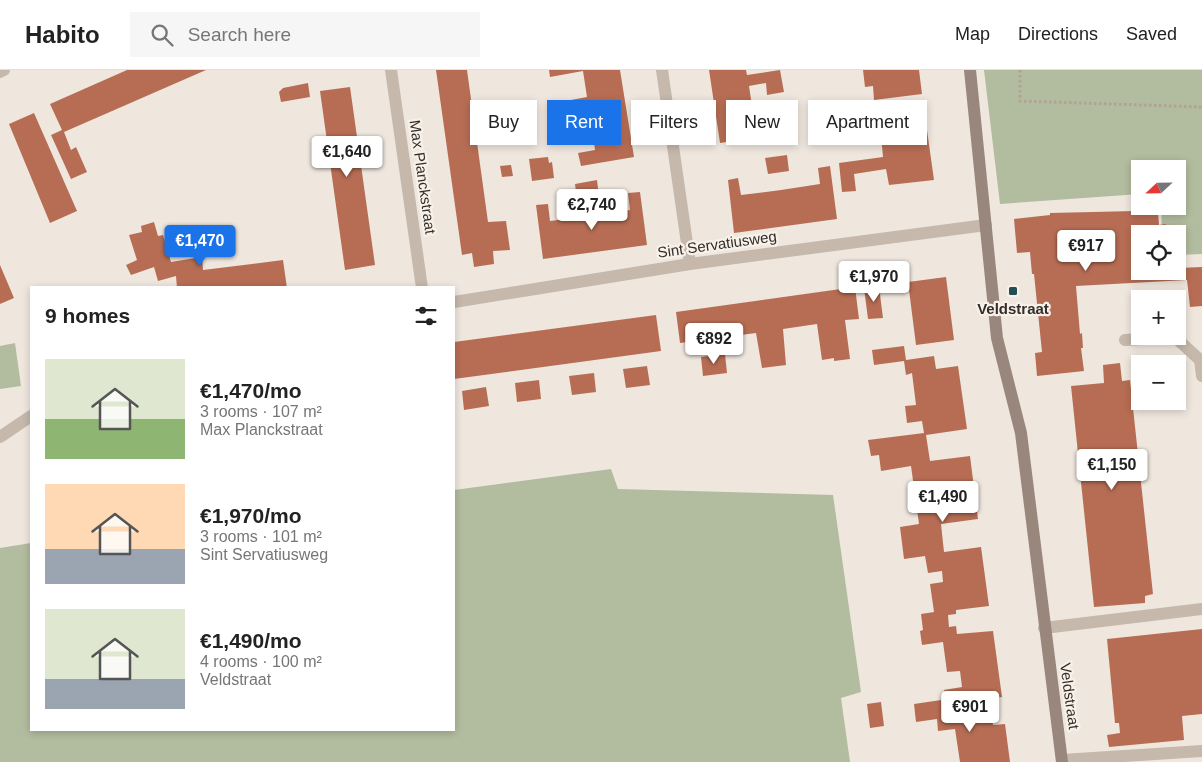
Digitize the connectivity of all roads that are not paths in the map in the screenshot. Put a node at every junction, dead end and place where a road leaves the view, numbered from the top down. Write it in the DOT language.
graph roads {
  1 [pos="4,70"];
  2 [pos="391,70"];
  3 [pos="662,70"];
  4 [pos="970,70"];
  5 [pos="0,72"];
  6 [pos="986,225"];
  7 [pos="690,264"];
  8 [pos="422,286"];
  9 [pos="455,302"];
  10 [pos="1125,340"];
  11 [pos="1202,376"];
  12 [pos="30,417"];
  13 [pos="0,437"];
  14 [pos="1202,610"];
  15 [pos="1044,628"];
  16 [pos="1202,751"];
  17 [pos="1062,761"];
  1 -- 5 [label="street"];
  2 -- 8 [label="street, Max Planckstraat"];
  3 -- 7 [label="street"];
  4 -- 6 [label="street, Veldstraat"];
  6 -- 7 [label="street, Sint Servatiusweg"];
  6 -- 15 [label="street, Veldstraat"];
  7 -- 9 [label="street, Sint Servatiusweg"];
  10 -- 11 [label="street"];
  12 -- 13 [label="street"];
  14 -- 15 [label="street"];
  15 -- 17 [label="street, Veldstraat"];
  16 -- 17 [label="street"];
}
